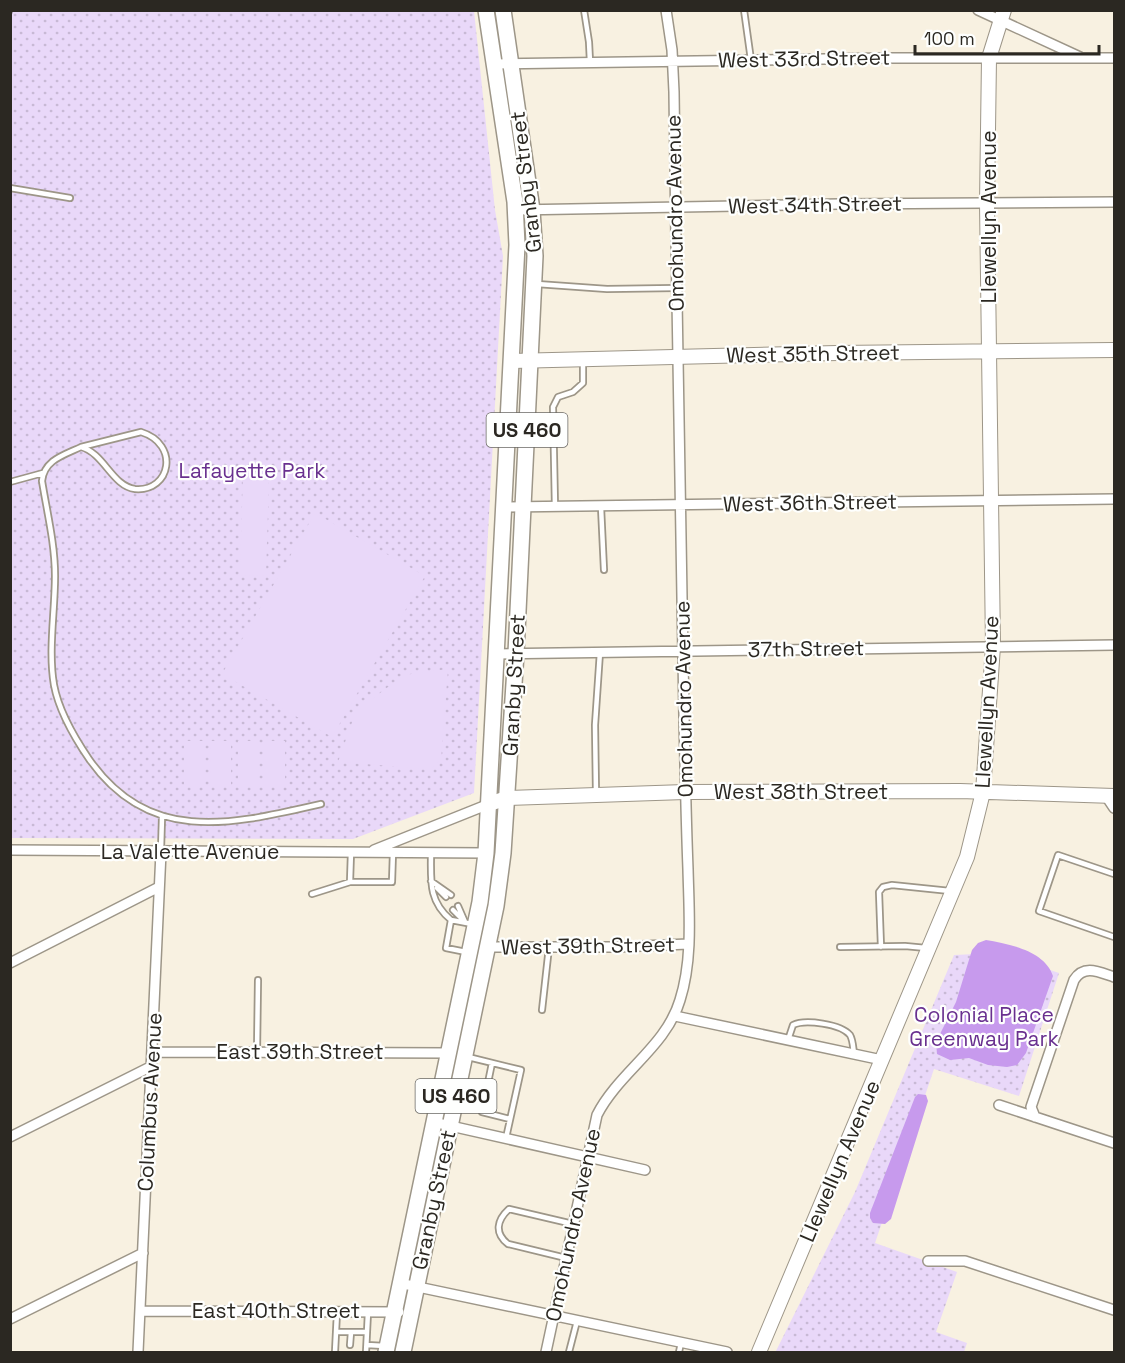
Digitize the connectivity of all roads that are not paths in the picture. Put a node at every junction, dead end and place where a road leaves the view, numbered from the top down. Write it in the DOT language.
graph roads {
  1 [pos="486,10"];
  2 [pos="503,10"];
  3 [pos="584,10"];
  4 [pos="666,10"];
  5 [pos="744,10"];
  6 [pos="978,10"];
  7 [pos="1002,15"];
  8 [pos="989,57"];
  9 [pos="1083,58"];
  10 [pos="1114,58"];
  11 [pos="751,60"];
  12 [pos="673,61"];
  13 [pos="590,62"];
  14 [pos="510,63"];
  15 [pos="494,64"];
  16 [pos="10,188"];
  17 [pos="70,198"];
  18 [pos="1114,202"];
  19 [pos="987,204"];
  20 [pos="675,207"];
  21 [pos="516,210"];
  22 [pos="532,210"];
  23 [pos="534,284"];
  24 [pos="676,288"];
  25 [pos="1114,350"];
  26 [pos="990,352"];
  27 [pos="677,357"];
  28 [pos="583,359"];
  29 [pos="530,360"];
  30 [pos="512,361"];
  31 [pos="81,447"];
  32 [pos="43,473"];
  33 [pos="10,482"];
  34 [pos="1114,499"];
  35 [pos="992,501"];
  36 [pos="681,504"];
  37 [pos="505,507"];
  38 [pos="524,507"];
  39 [pos="555,507"];
  40 [pos="601,507"];
  41 [pos="604,570"];
  42 [pos="1114,645"];
  43 [pos="993,646"];
  44 [pos="682,651"];
  45 [pos="600,652"];
  46 [pos="498,654"];
  47 [pos="516,654"];
  48 [pos="685,792"];
  49 [pos="983,792"];
  50 [pos="596,795"];
  51 [pos="1110,796"];
  52 [pos="507,798"];
  53 [pos="321,804"];
  54 [pos="489,804"];
  55 [pos="1114,808"];
  56 [pos="162,817"];
  57 [pos="10,850"];
  58 [pos="161,852"];
  59 [pos="351,852"];
  60 [pos="369,852"];
  61 [pos="393,852"];
  62 [pos="431,852"];
  63 [pos="486,853"];
  64 [pos="1114,874"];
  65 [pos="431,881"];
  66 [pos="350,882"];
  67 [pos="159,887"];
  68 [pos="952,891"];
  69 [pos="312,894"];
  70 [pos="448,896"];
  71 [pos="458,906"];
  72 [pos="453,910"];
  73 [pos="451,920"];
  74 [pos="470,923"];
  75 [pos="1114,937"];
  76 [pos="688,944"];
  77 [pos="880,946"];
  78 [pos="488,947"];
  79 [pos="549,947"];
  80 [pos="840,947"];
  81 [pos="929,948"];
  82 [pos="469,952"];
  83 [pos="10,963"];
  84 [pos="1114,977"];
  85 [pos="258,980"];
  86 [pos="542,1010"];
  87 [pos="675,1016"];
  88 [pos="788,1040"];
  89 [pos="152,1052"];
  90 [pos="257,1052"];
  91 [pos="448,1053"];
  92 [pos="854,1054"];
  93 [pos="465,1056"];
  94 [pos="882,1060"];
  95 [pos="492,1063"];
  96 [pos="152,1066"];
  97 [pos="999,1105"];
  98 [pos="1035,1117"];
  99 [pos="510,1119"];
  100 [pos="433,1122"];
  101 [pos="450,1126"];
  102 [pos="10,1137"];
  103 [pos="506,1138"];
  104 [pos="1114,1143"];
  105 [pos="587,1155"];
  106 [pos="645,1170"];
  107 [pos="573,1224"];
  108 [pos="143,1254"];
  109 [pos="566,1258"];
  110 [pos="928,1262"];
  111 [pos="399,1283"];
  112 [pos="416,1287"];
  113 [pos="1114,1310"];
  114 [pos="140,1311"];
  115 [pos="337,1311"];
  116 [pos="368,1312"];
  117 [pos="394,1312"];
  118 [pos="411,1312"];
  119 [pos="553,1316"];
  120 [pos="10,1319"];
  121 [pos="577,1321"];
  122 [pos="336,1332"];
  123 [pos="351,1332"];
  124 [pos="367,1332"];
  125 [pos="350,1344"];
  126 [pos="367,1345"];
  127 [pos="680,1348"];
  128 [pos="387,1349"];
  129 [pos="711,1351"];
  130 [pos="138,1353"];
  131 [pos="335,1353"];
  132 [pos="366,1353"];
  133 [pos="403,1353"];
  134 [pos="546,1353"];
  135 [pos="569,1353"];
  136 [pos="727,1353"];
  137 [pos="759,1353"];
  1 -- 15 [label="main road, Granby Street / US 460"];
  2 -- 14 [label="main road, Granby Street / US 460"];
  3 -- 13 [label="lane"];
  4 -- 12 [label="street, Omohundro Avenue"];
  5 -- 11 [label="lane"];
  6 -- 7 [label="street"];
  7 -- 8 [label="street, Llewellyn Avenue"];
  7 -- 9 [label="street"];
  8 -- 9 [label="street, West 33rd Street"];
  8 -- 11 [label="street, West 33rd Street"];
  8 -- 19 [label="street, Llewellyn Avenue"];
  9 -- 10 [label="street, West 33rd Street"];
  11 -- 12 [label="street, West 33rd Street"];
  12 -- 13 [label="street, West 33rd Street"];
  12 -- 20 [label="street, Omohundro Avenue"];
  13 -- 14 [label="street, West 33rd Street"];
  14 -- 15 [label="street, West 33rd Street"];
  14 -- 22 [label="main road, Granby Street / US 460"];
  15 -- 21 [label="main road, Granby Street / US 460"];
  16 -- 17 [label="lane"];
  18 -- 19 [label="street, West 34th Street"];
  19 -- 20 [label="street, West 34th Street"];
  19 -- 26 [label="street, Llewellyn Avenue"];
  20 -- 22 [label="street, West 34th Street"];
  20 -- 24 [label="street, Omohundro Avenue"];
  21 -- 22 [label="street, West 34th Street"];
  21 -- 30 [label="main road, Granby Street / US 460"];
  22 -- 23 [label="main road, Granby Street / US 460"];
  23 -- 24 [label="lane"];
  23 -- 29 [label="main road, Granby Street / US 460"];
  24 -- 27 [label="street, Omohundro Avenue"];
  25 -- 26 [label="street, West 35th Street"];
  26 -- 27 [label="street, West 35th Street"];
  26 -- 35 [label="street, Llewellyn Avenue"];
  27 -- 28 [label="street, West 35th Street"];
  27 -- 36 [label="street, Omohundro Avenue"];
  28 -- 29 [label="street, West 35th Street"];
  28 -- 39 [label="lane"];
  29 -- 30 [label="street, West 35th Street"];
  29 -- 38 [label="main road, Granby Street / US 460"];
  30 -- 37 [label="main road, Granby Street / US 460"];
  31 -- 31 [label="lane"];
  31 -- 32 [label="lane"];
  32 -- 33 [label="lane"];
  32 -- 56 [label="lane"];
  34 -- 35 [label="street, West 36th Street"];
  35 -- 36 [label="street, West 36th Street"];
  35 -- 43 [label="street, Llewellyn Avenue"];
  36 -- 40 [label="street, West 36th Street"];
  36 -- 44 [label="street, Omohundro Avenue"];
  37 -- 38 [label="street, West 36th Street"];
  37 -- 46 [label="main road, Granby Street / US 460"];
  38 -- 39 [label="street, West 36th Street"];
  38 -- 47 [label="main road, Granby Street / US 460"];
  39 -- 40 [label="street, West 36th Street"];
  40 -- 41 [label="lane"];
  42 -- 43 [label="street, 37th Street"];
  43 -- 44 [label="street, 37th Street"];
  43 -- 49 [label="street, Llewellyn Avenue"];
  44 -- 45 [label="street, 37th Street"];
  44 -- 48 [label="street, Omohundro Avenue"];
  45 -- 47 [label="street, 37th Street"];
  45 -- 50 [label="lane"];
  46 -- 47 [label="street, 37th Street"];
  46 -- 54 [label="main road, Granby Street / US 460"];
  47 -- 52 [label="main road, Granby Street / US 460"];
  48 -- 49 [label="street, West 38th Street"];
  48 -- 50 [label="street, West 38th Street"];
  48 -- 76 [label="street, Omohundro Avenue"];
  49 -- 51 [label="street, West 38th Street"];
  49 -- 68 [label="street, Llewellyn Avenue"];
  50 -- 52 [label="street, West 38th Street"];
  51 -- 55 [label="street"];
  52 -- 54 [label="street, West 38th Street"];
  52 -- 78 [label="main road, Granby Street / US 460"];
  53 -- 56 [label="lane"];
  54 -- 60 [label="street, La Valette Avenue"];
  54 -- 63 [label="main road, Granby Street / US 460"];
  56 -- 58 [label="lane"];
  57 -- 58 [label="street, La Valette Avenue"];
  58 -- 59 [label="street, La Valette Avenue"];
  58 -- 67 [label="street, Columbus Avenue"];
  59 -- 60 [label="street, La Valette Avenue"];
  59 -- 66 [label="lane"];
  60 -- 61 [label="street, La Valette Avenue"];
  61 -- 62 [label="street, La Valette Avenue"];
  61 -- 66 [label="lane"];
  62 -- 63 [label="street, La Valette Avenue"];
  62 -- 65 [label="lane"];
  63 -- 74 [label="main road, Granby Street / US 460"];
  64 -- 75 [label="lane"];
  65 -- 70 [label="lane"];
  65 -- 73 [label="lane"];
  66 -- 69 [label="lane"];
  67 -- 83 [label="street"];
  67 -- 89 [label="street, Columbus Avenue"];
  68 -- 77 [label="lane"];
  68 -- 81 [label="street, Llewellyn Avenue"];
  71 -- 74 [label="lane"];
  72 -- 74 [label="lane"];
  73 -- 74 [label="lane"];
  73 -- 82 [label="lane"];
  74 -- 82 [label="main road, Granby Street / US 460"];
  76 -- 79 [label="street, West 39th Street"];
  76 -- 87 [label="street, Omohundro Avenue"];
  77 -- 80 [label="lane"];
  77 -- 81 [label="lane"];
  78 -- 79 [label="street, West 39th Street"];
  78 -- 93 [label="main road, Granby Street / US 460"];
  79 -- 86 [label="lane"];
  81 -- 94 [label="street, Llewellyn Avenue"];
  82 -- 91 [label="main road, Granby Street / US 460"];
  84 -- 98 [label="street"];
  85 -- 90 [label="lane"];
  87 -- 88 [label="street"];
  87 -- 105 [label="street, Omohundro Avenue"];
  88 -- 92 [label="street"];
  88 -- 92 [label="lane"];
  89 -- 90 [label="street, East 39th Street"];
  89 -- 96 [label="street, Columbus Avenue"];
  90 -- 91 [label="street, East 39th Street"];
  91 -- 100 [label="main road, Granby Street / US 460"];
  92 -- 94 [label="street"];
  93 -- 95 [label="lane"];
  93 -- 101 [label="main road, Granby Street / US 460"];
  94 -- 137 [label="street, Llewellyn Avenue"];
  95 -- 99 [label="lane"];
  95 -- 99 [label="lane"];
  96 -- 102 [label="street"];
  96 -- 108 [label="street, Columbus Avenue"];
  97 -- 98 [label="street"];
  98 -- 104 [label="street"];
  99 -- 103 [label="lane"];
  100 -- 101 [label="street"];
  100 -- 111 [label="main road, Granby Street / US 460"];
  101 -- 103 [label="street"];
  101 -- 112 [label="main road, Granby Street / US 460"];
  103 -- 105 [label="street"];
  105 -- 106 [label="street"];
  105 -- 107 [label="street, Omohundro Avenue"];
  107 -- 109 [label="street, Omohundro Avenue"];
  107 -- 109 [label="lane"];
  108 -- 114 [label="street, Columbus Avenue"];
  108 -- 120 [label="street"];
  109 -- 119 [label="street, Omohundro Avenue"];
  110 -- 113 [label="street"];
  111 -- 112 [label="street"];
  111 -- 117 [label="main road, Granby Street / US 460"];
  112 -- 118 [label="main road, Granby Street / US 460"];
  112 -- 119 [label="street"];
  114 -- 115 [label="street, East 40th Street"];
  114 -- 130 [label="street, Columbus Avenue"];
  115 -- 116 [label="street, East 40th Street"];
  115 -- 122 [label="lane"];
  116 -- 117 [label="street, East 40th Street"];
  116 -- 124 [label="lane"];
  117 -- 118 [label="street, East 40th Street"];
  117 -- 128 [label="main road, Granby Street / US 460"];
  118 -- 133 [label="main road, Granby Street / US 460"];
  119 -- 121 [label="street"];
  119 -- 134 [label="street, Omohundro Avenue"];
  121 -- 127 [label="street"];
  121 -- 135 [label="lane"];
  122 -- 123 [label="lane"];
  122 -- 131 [label="lane"];
  123 -- 124 [label="lane"];
  123 -- 125 [label="lane"];
  124 -- 126 [label="lane"];
  126 -- 128 [label="lane"];
  126 -- 132 [label="lane"];
  127 -- 129 [label="street"];
  129 -- 136 [label="street"];
}
